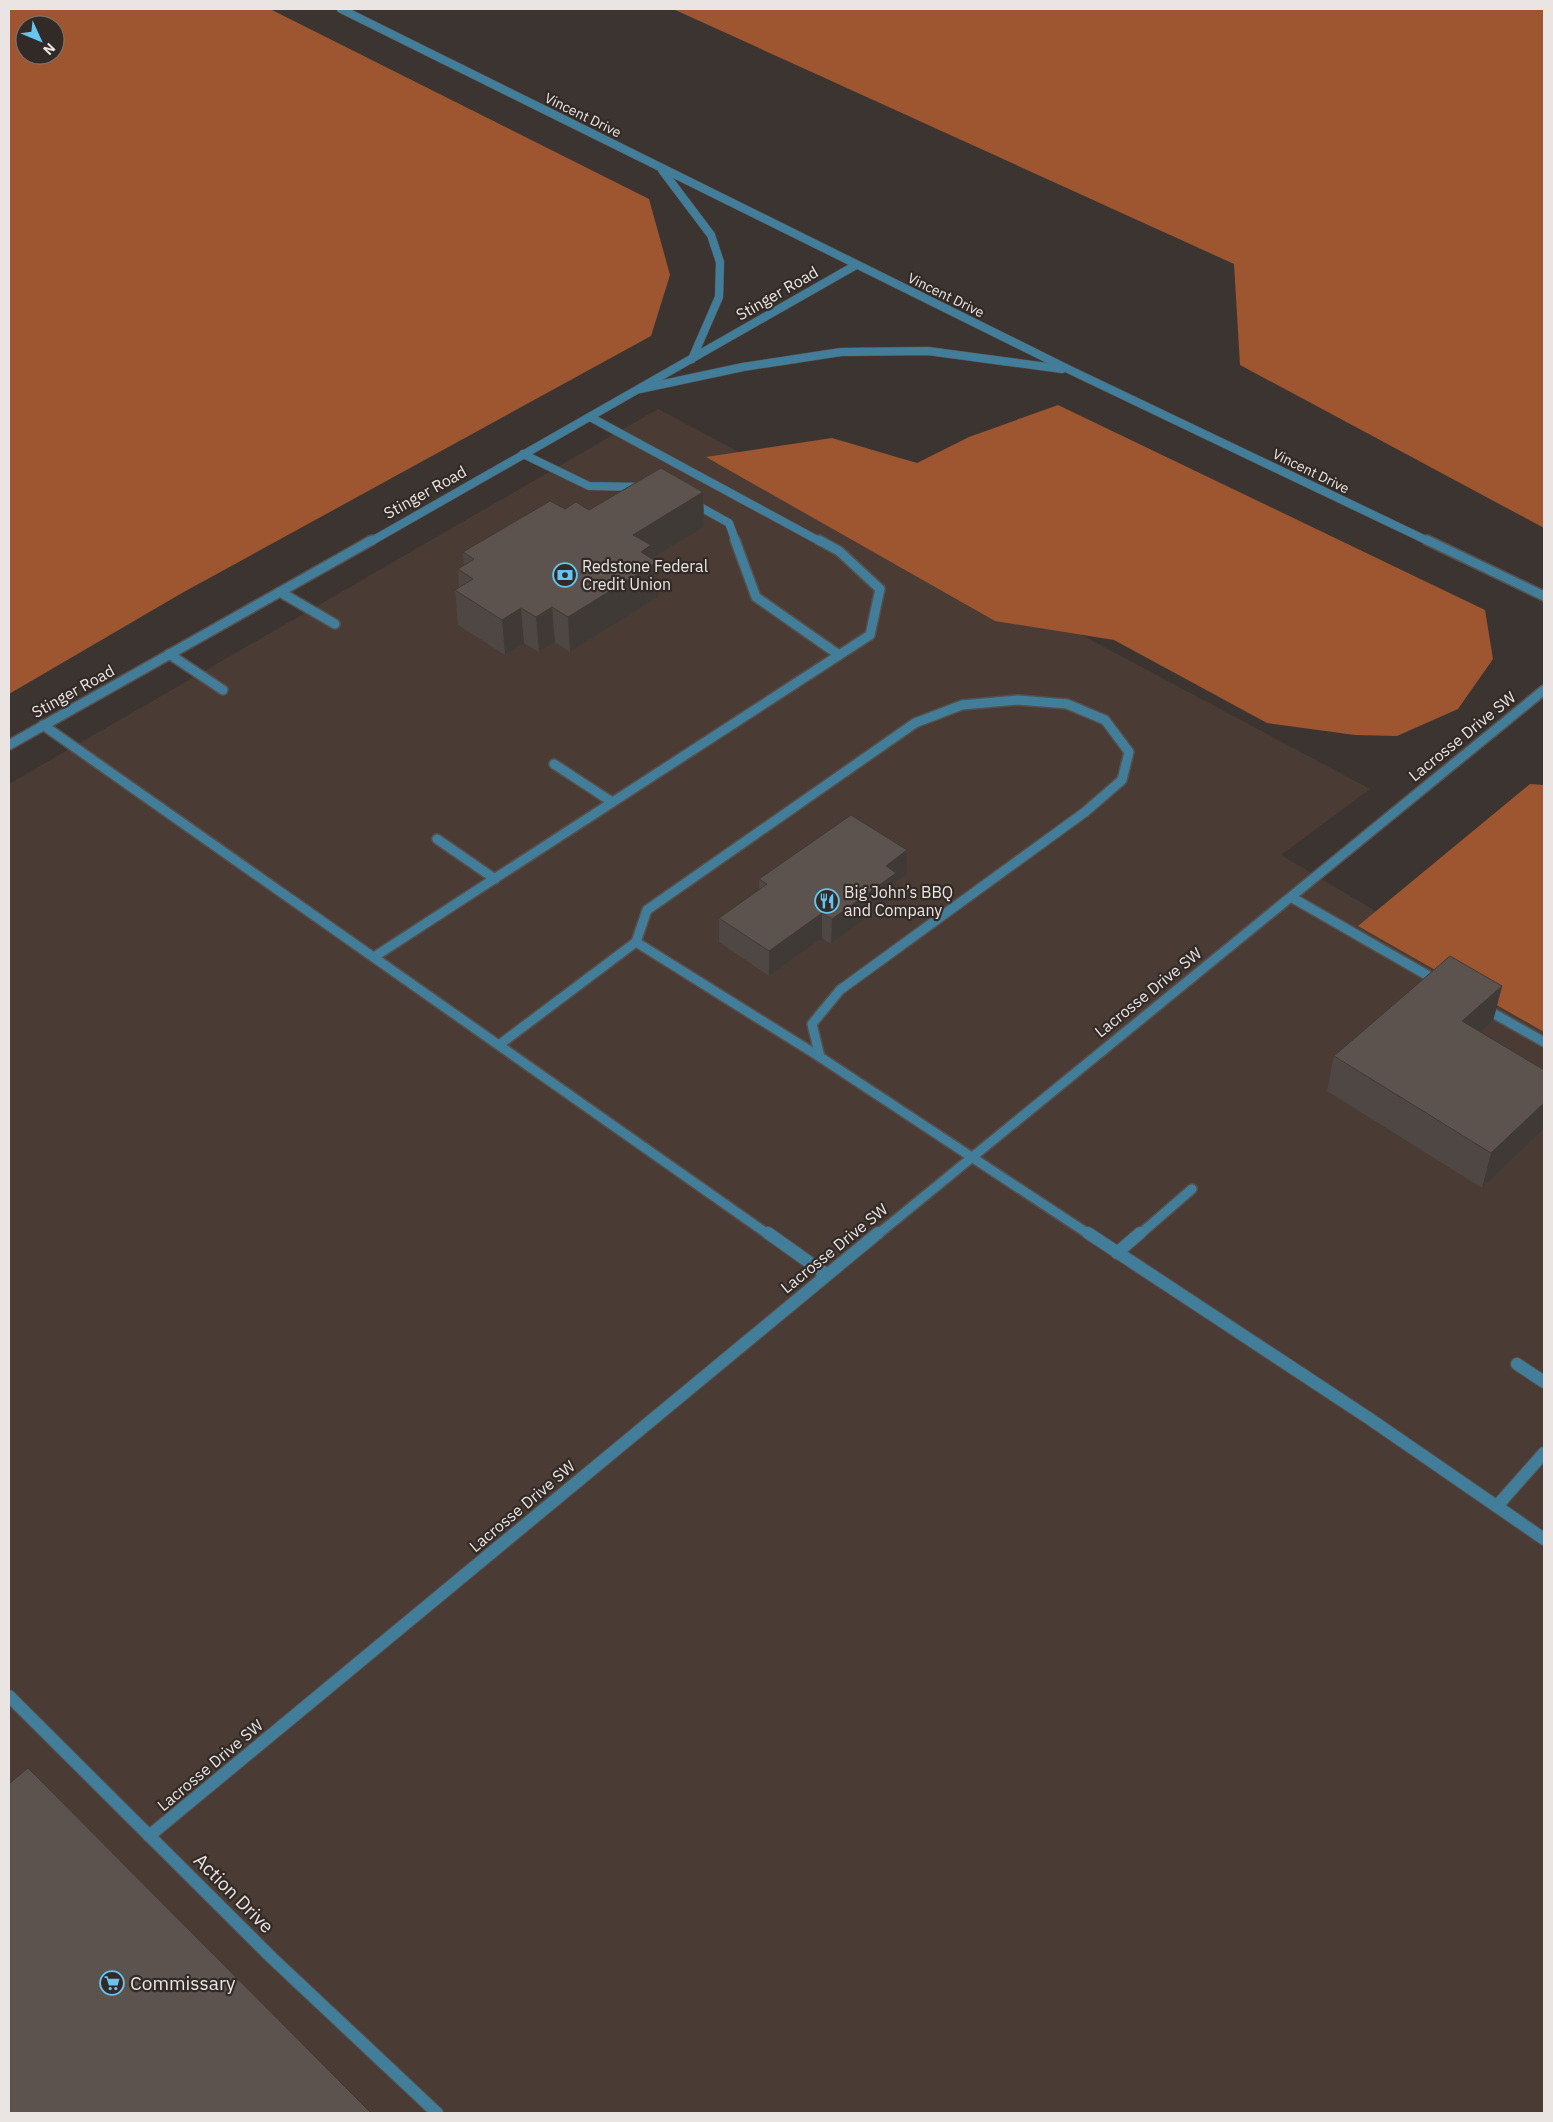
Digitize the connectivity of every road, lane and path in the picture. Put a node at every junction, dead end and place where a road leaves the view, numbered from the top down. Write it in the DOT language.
graph roads {
  1 [pos="341,9"];
  2 [pos="660,168"];
  3 [pos="856,265"];
  4 [pos="692,359"];
  5 [pos="1070,370"];
  6 [pos="640,389"];
  7 [pos="590,417"];
  8 [pos="523,454"];
  9 [pos="652,488"];
  10 [pos="684,499"];
  11 [pos="280,592"];
  12 [pos="1544,596"];
  13 [pos="335,624"];
  14 [pos="170,654"];
  15 [pos="839,655"];
  16 [pos="223,690"];
  17 [pos="1544,690"];
  18 [pos="43,725"];
  19 [pos="9,744"];
  20 [pos="554,764"];
  21 [pos="612,802"];
  22 [pos="436,839"];
  23 [pos="495,879"];
  24 [pos="1291,897"];
  25 [pos="636,942"];
  26 [pos="374,957"];
  27 [pos="1451,989"];
  28 [pos="1477,1004"];
  29 [pos="1544,1042"];
  30 [pos="499,1044"];
  31 [pos="820,1057"];
  32 [pos="971,1157"];
  33 [pos="1192,1189"];
  34 [pos="1117,1253"];
  35 [pos="827,1275"];
  36 [pos="1517,1364"];
  37 [pos="1544,1382"];
  38 [pos="1544,1453"];
  39 [pos="1497,1506"];
  40 [pos="1544,1539"];
  41 [pos="9,1696"];
  42 [pos="149,1836"];
  43 [pos="437,2113"];
  1 -- 2 [label="street, Vincent Drive"];
  2 -- 3 [label="street, Vincent Drive"];
  2 -- 4 [label="street"];
  3 -- 4 [label="street, Stinger Road"];
  3 -- 5 [label="street, Vincent Drive"];
  4 -- 6 [label="street, Stinger Road"];
  5 -- 6 [label="street"];
  5 -- 12 [label="street, Vincent Drive"];
  6 -- 7 [label="street, Stinger Road"];
  7 -- 8 [label="street, Stinger Road"];
  7 -- 15 [label="street"];
  8 -- 9 [label="street"];
  8 -- 11 [label="street, Stinger Road"];
  10 -- 15 [label="street"];
  11 -- 13 [label="street"];
  11 -- 14 [label="street, Stinger Road"];
  14 -- 16 [label="street"];
  14 -- 18 [label="street, Stinger Road"];
  15 -- 21 [label="street"];
  17 -- 24 [label="street, Lacrosse Drive SW"];
  18 -- 19 [label="street, Stinger Road"];
  18 -- 26 [label="street"];
  20 -- 21 [label="street"];
  21 -- 23 [label="street"];
  22 -- 23 [label="street"];
  23 -- 26 [label="street"];
  24 -- 27 [label="street"];
  24 -- 32 [label="street, Lacrosse Drive SW"];
  25 -- 30 [label="street"];
  25 -- 31 [label="street"];
  25 -- 31 [label="street"];
  26 -- 30 [label="street"];
  28 -- 29 [label="street"];
  30 -- 35 [label="street"];
  31 -- 32 [label="street"];
  32 -- 34 [label="street"];
  32 -- 35 [label="street, Lacrosse Drive SW"];
  33 -- 34 [label="street"];
  34 -- 39 [label="street"];
  35 -- 42 [label="street, Lacrosse Drive SW"];
  36 -- 37 [label="street"];
  38 -- 39 [label="street"];
  39 -- 40 [label="street"];
  41 -- 42 [label="street, Action Drive"];
  42 -- 43 [label="street, Action Drive"];
}
